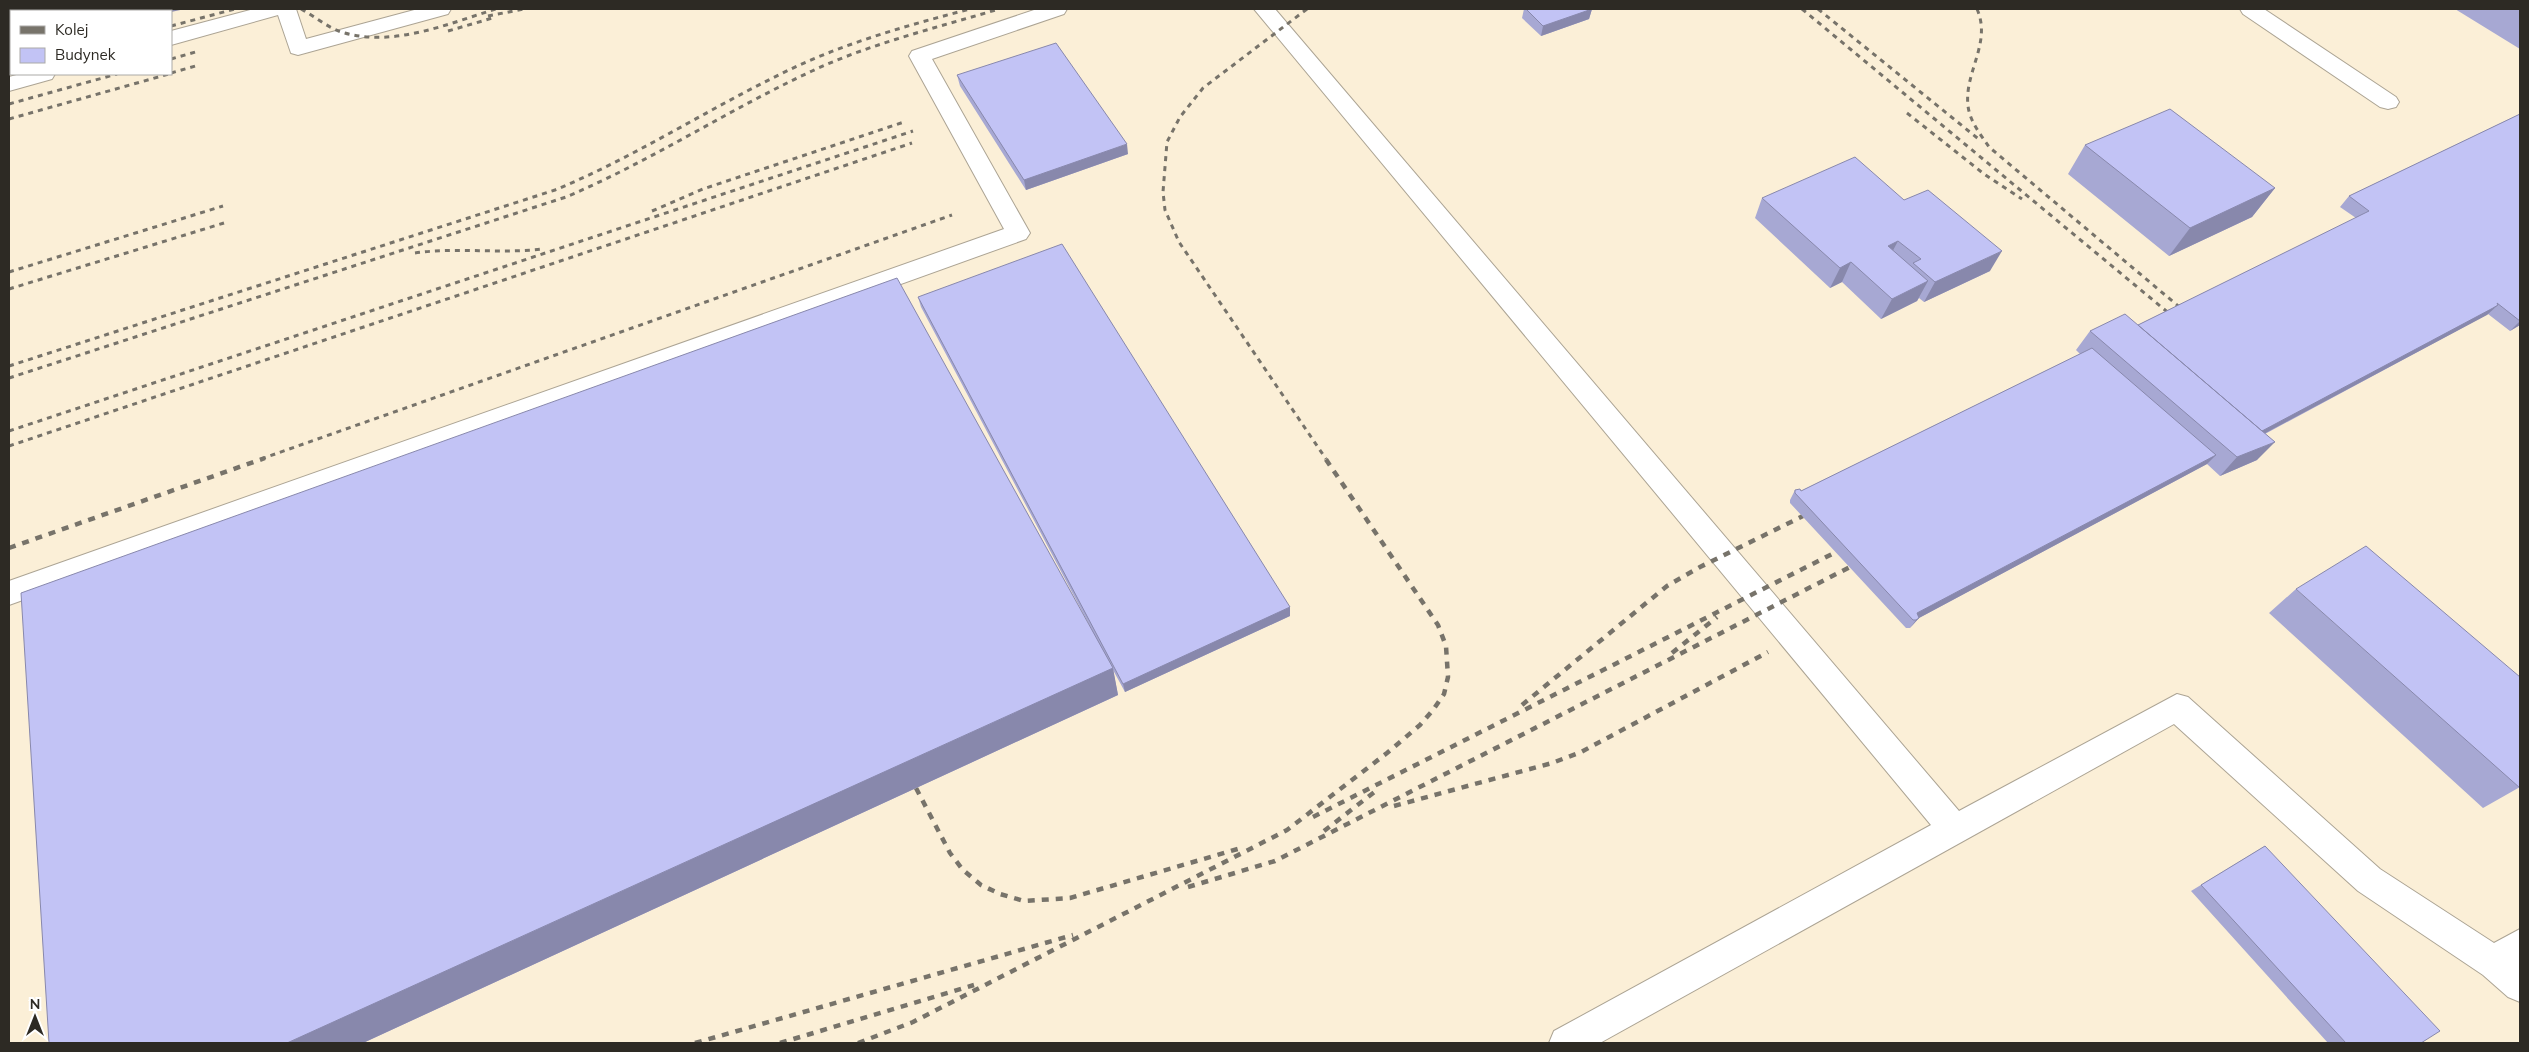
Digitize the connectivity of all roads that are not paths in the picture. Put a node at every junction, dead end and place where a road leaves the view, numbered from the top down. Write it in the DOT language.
graph roads {
  1 [pos="278,9"];
  2 [pos="286,9"];
  3 [pos="441,9"];
  4 [pos="1057,9"];
  5 [pos="1264,9"];
  6 [pos="2250,9"];
  7 [pos="172,38"];
  8 [pos="40,75"];
  9 [pos="9,84"];
  10 [pos="2388,102"];
  11 [pos="9,593"];
  12 [pos="1955,830"];
  13 [pos="2508,954"];
  14 [pos="2520,985"];
  15 [pos="1566,1043"];
  1 -- 7 [label="lane"];
  2 -- 3 [label="lane"];
  4 -- 11 [label="lane"];
  5 -- 12 [label="lane"];
  6 -- 10 [label="lane"];
  8 -- 9 [label="lane"];
  12 -- 13 [label="lane"];
  12 -- 15 [label="lane"];
  13 -- 14 [label="lane"];
}
